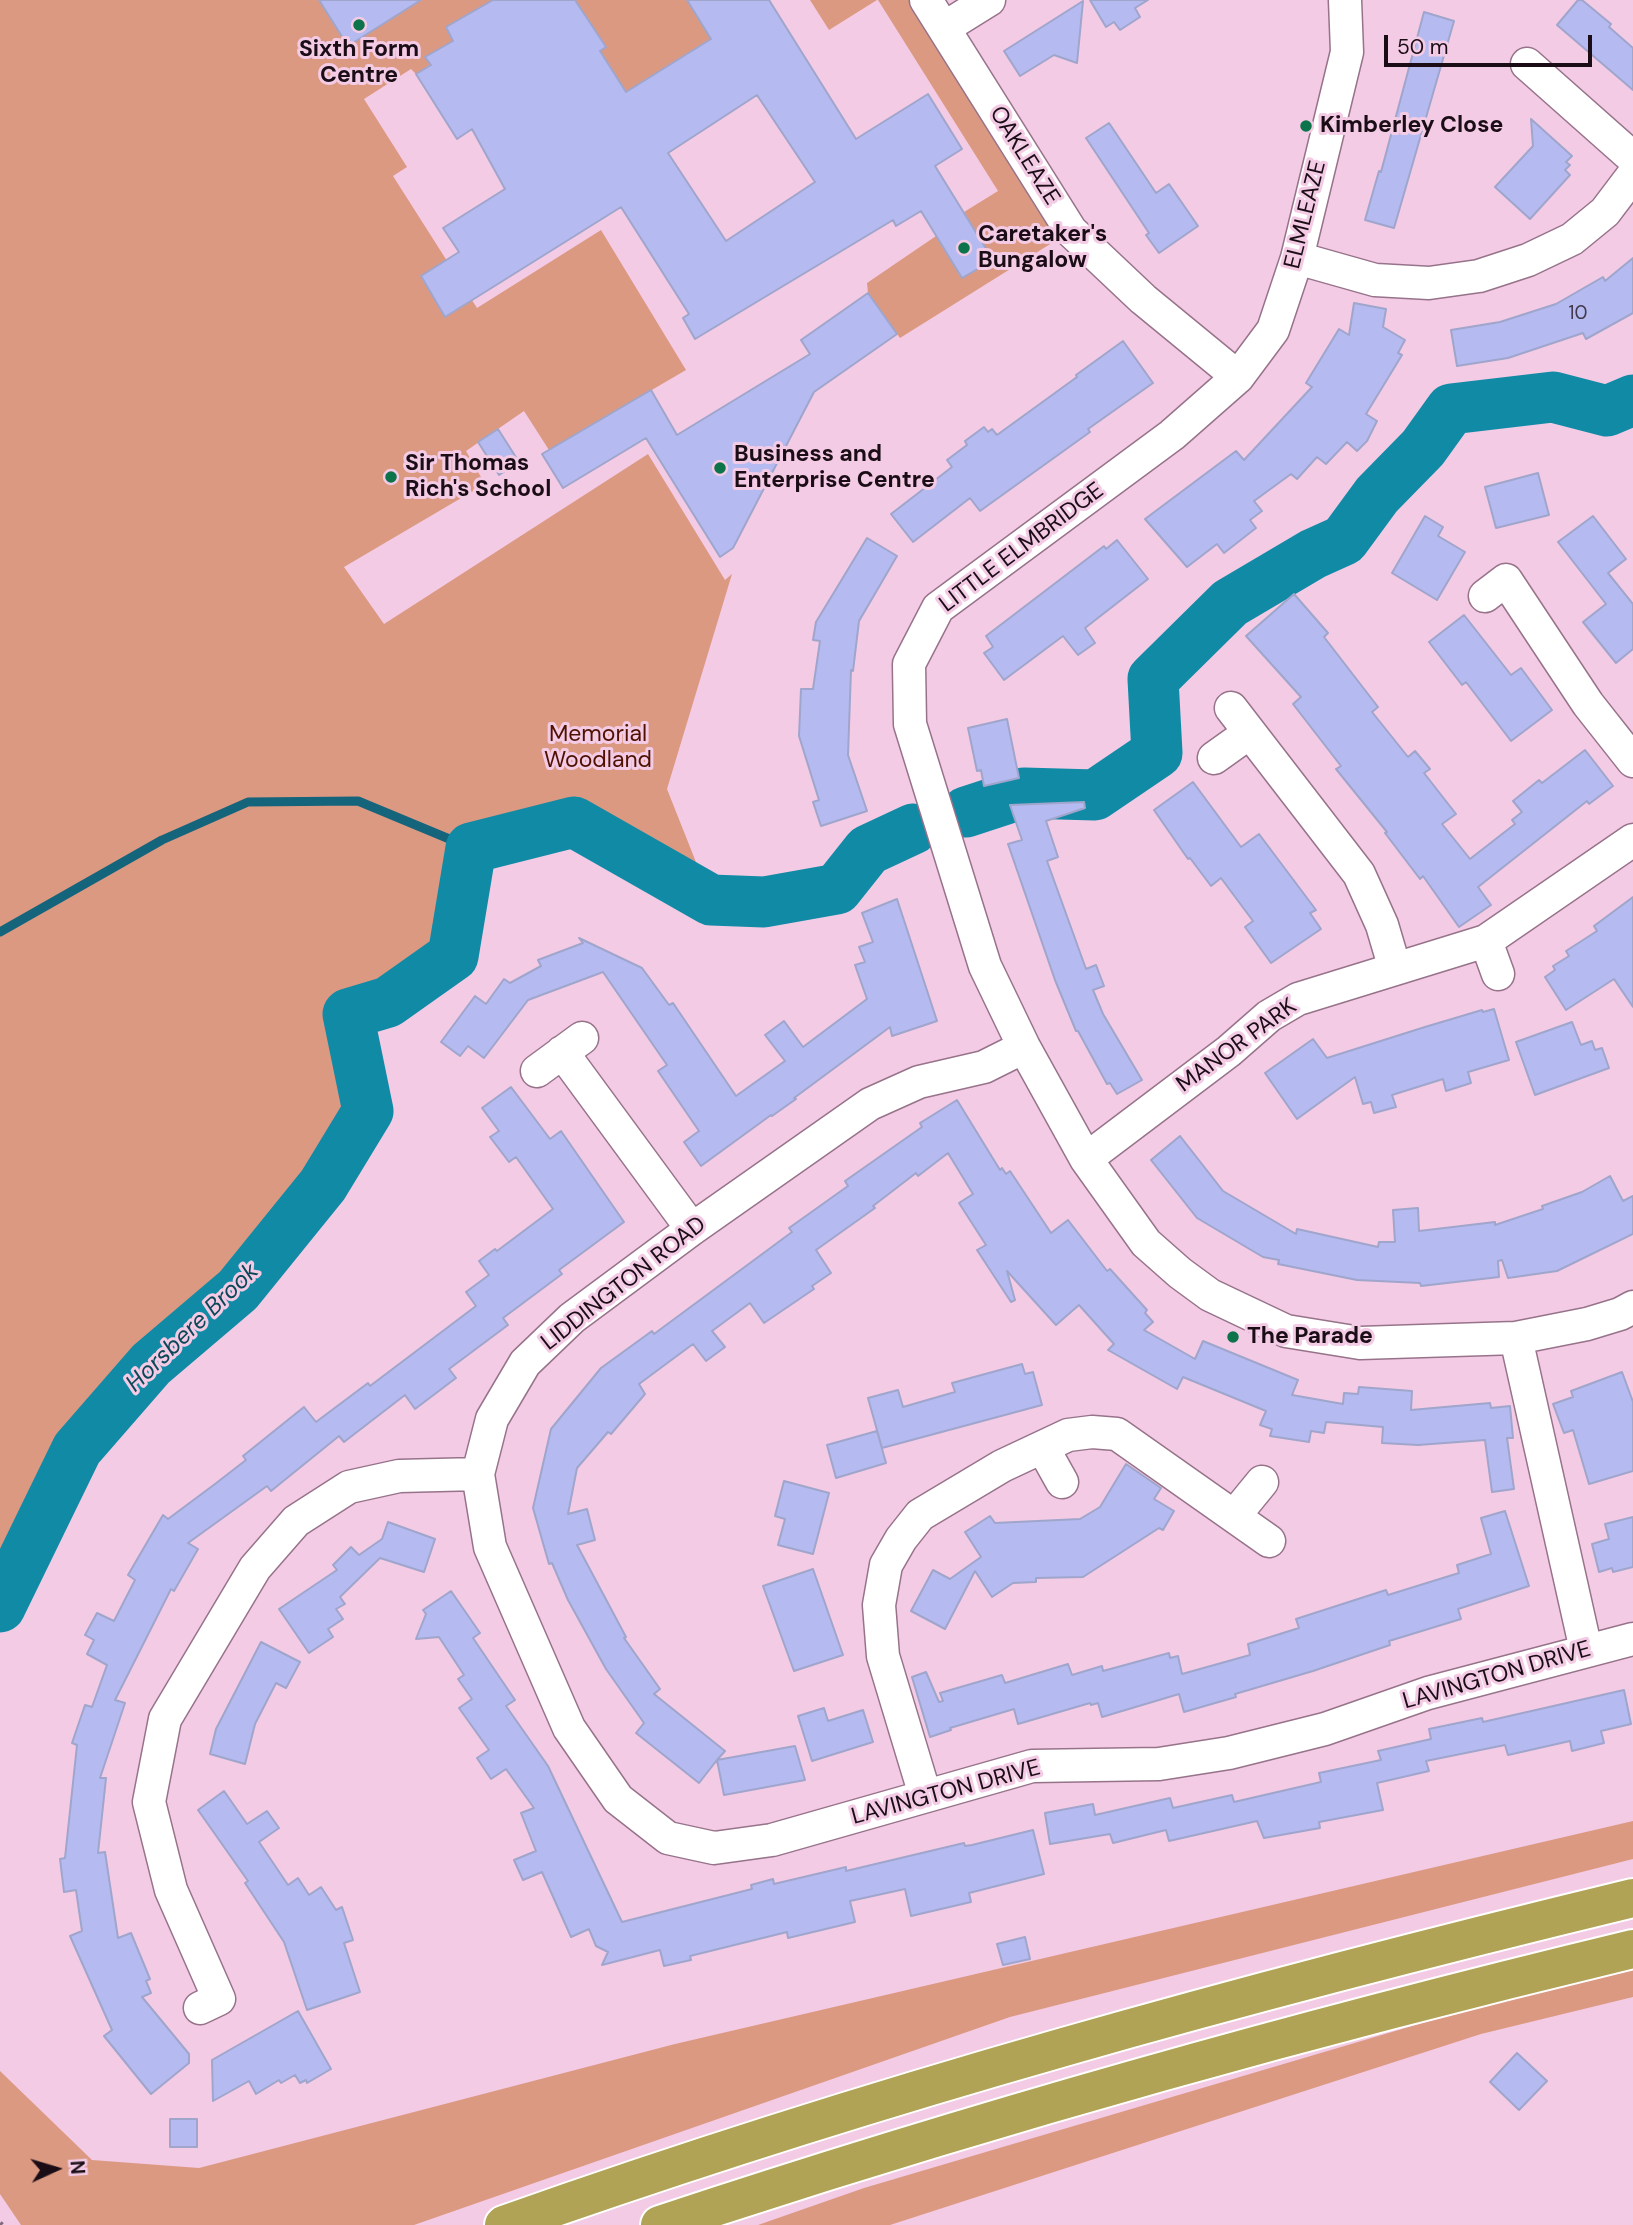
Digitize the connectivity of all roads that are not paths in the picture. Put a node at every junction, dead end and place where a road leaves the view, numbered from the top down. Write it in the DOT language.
graph roads {
  1 [pos="926,0"];
  2 [pos="989,0"];
  3 [pos="1345,0"];
  4 [pos="944,28"];
  5 [pos="1527,64"];
  6 [pos="1633,158"];
  7 [pos="1633,175"];
  8 [pos="1297,258"];
  9 [pos="1238,377"];
  10 [pos="1507,579"];
  11 [pos="1214,758"];
  12 [pos="1633,761"];
  13 [pos="1633,840"];
  14 [pos="1486,941"];
  15 [pos="1395,969"];
  16 [pos="1498,974"];
  17 [pos="1024,1047"];
  18 [pos="560,1053"];
  19 [pos="1086,1159"];
  20 [pos="692,1229"];
  21 [pos="1633,1307"];
  22 [pos="1516,1338"];
  23 [pos="1043,1448"];
  24 [pos="478,1474"];
  25 [pos="1062,1482"];
  26 [pos="1262,1482"];
  27 [pos="1235,1515"];
  28 [pos="1269,1541"];
  29 [pos="1633,1639"];
  30 [pos="1586,1650"];
  31 [pos="925,1795"];
  32 [pos="1633,1898"];
  33 [pos="1633,1949"];
  34 [pos="220,1998"];
  35 [pos="504,2225"];
  36 [pos="660,2225"];
  1 -- 4 [label="street, OAKLEAZE"];
  2 -- 4 [label="street"];
  3 -- 8 [label="street, ELMLEAZE"];
  4 -- 9 [label="street, OAKLEAZE"];
  5 -- 6 [label="street"];
  7 -- 8 [label="street"];
  8 -- 9 [label="street, ELMLEAZE"];
  9 -- 17 [label="street, LITTLE ELMBRIDGE"];
  10 -- 12 [label="street"];
  11 -- 15 [label="street"];
  13 -- 14 [label="street, MANOR PARK"];
  14 -- 15 [label="street, MANOR PARK"];
  14 -- 16 [label="street"];
  15 -- 19 [label="street, MANOR PARK"];
  17 -- 19 [label="street, LITTLE ELMBRIDGE"];
  17 -- 20 [label="street, LIDDINGTON ROAD"];
  18 -- 20 [label="street"];
  19 -- 22 [label="street, LITTLE ELMBRIDGE"];
  20 -- 24 [label="street, LIDDINGTON ROAD"];
  21 -- 22 [label="street, LITTLE ELMBRIDGE"];
  22 -- 30 [label="street"];
  23 -- 25 [label="street"];
  23 -- 27 [label="street"];
  23 -- 31 [label="street"];
  24 -- 31 [label="street, LAVINGTON DRIVE"];
  24 -- 34 [label="street"];
  26 -- 27 [label="street"];
  27 -- 28 [label="street"];
  29 -- 30 [label="street, LAVINGTON DRIVE"];
  30 -- 31 [label="street, LAVINGTON DRIVE"];
  32 -- 35 [label="highway"];
  33 -- 36 [label="highway"];
}
